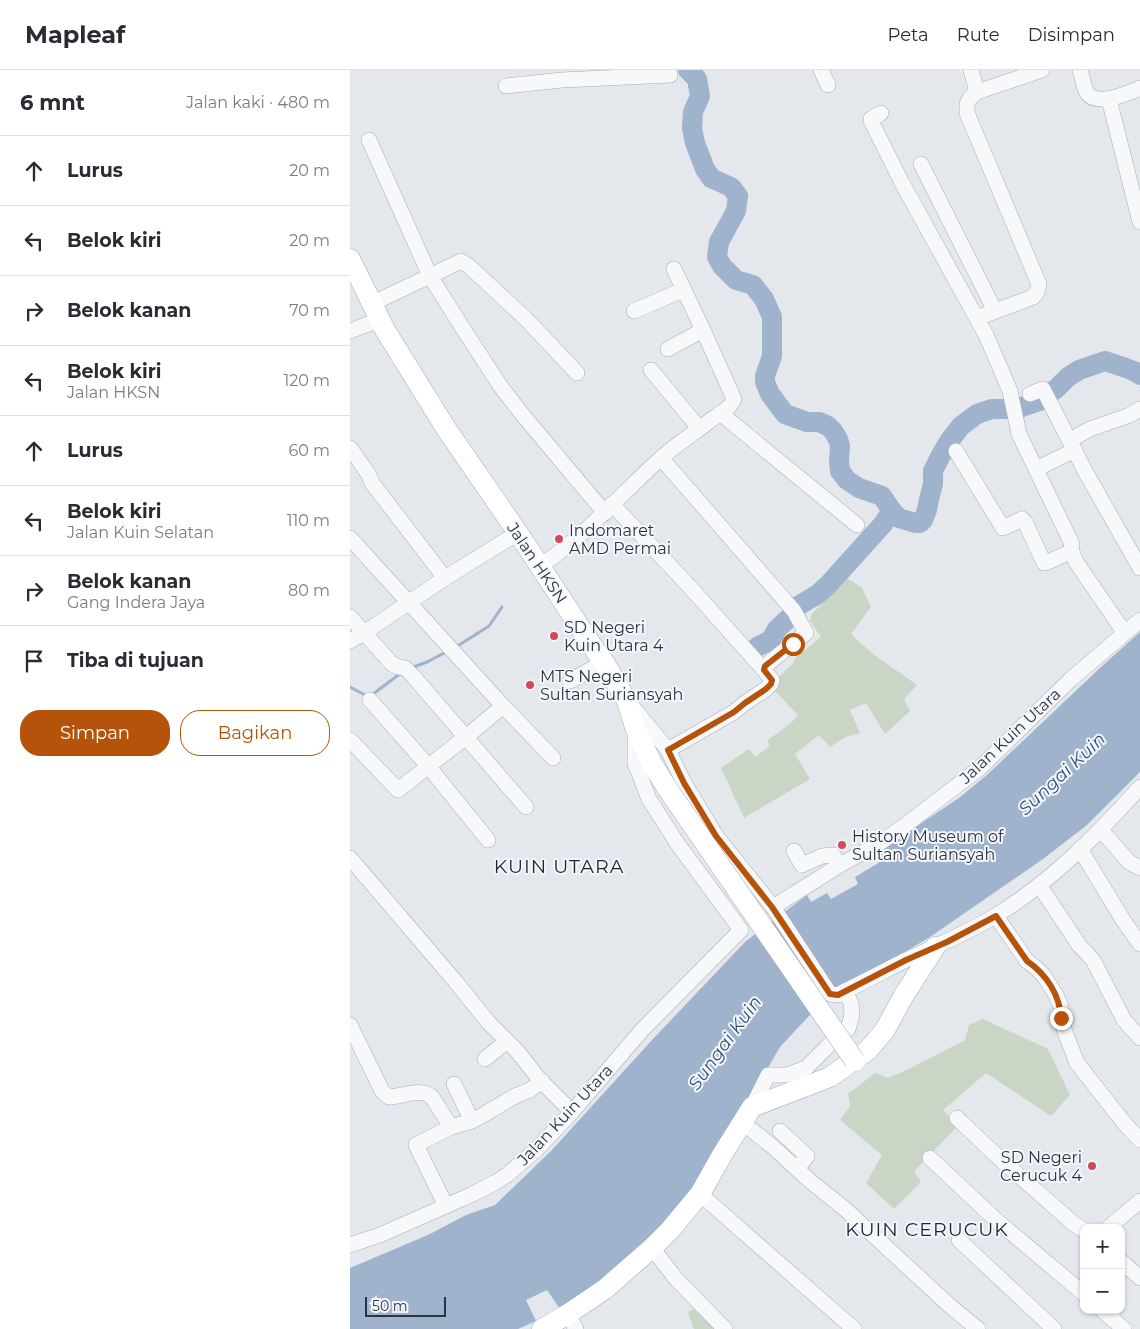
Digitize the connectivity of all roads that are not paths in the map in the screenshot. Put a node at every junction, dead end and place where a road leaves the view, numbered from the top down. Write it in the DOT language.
graph roads {
  1 [pos="821,70"];
  2 [pos="971,70"];
  3 [pos="1042,70"];
  4 [pos="1080,70"];
  5 [pos="1025,72"];
  6 [pos="562,75"];
  7 [pos="670,75"];
  8 [pos="828,85"];
  9 [pos="506,86"];
  10 [pos="1140,88"];
  11 [pos="977,92"];
  12 [pos="1109,99"];
  13 [pos="881,113"];
  14 [pos="369,140"];
  15 [pos="921,164"];
  16 [pos="1140,222"];
  17 [pos="352,269"];
  18 [pos="674,269"];
  19 [pos="430,276"];
  20 [pos="683,290"];
  21 [pos="634,311"];
  22 [pos="995,311"];
  23 [pos="375,312"];
  24 [pos="977,318"];
  25 [pos="350,330"];
  26 [pos="704,330"];
  27 [pos="668,349"];
  28 [pos="651,370"];
  29 [pos="577,373"];
  30 [pos="1030,394"];
  31 [pos="1140,409"];
  32 [pos="720,413"];
  33 [pos="699,428"];
  34 [pos="1072,445"];
  35 [pos="350,448"];
  36 [pos="956,451"];
  37 [pos="661,458"];
  38 [pos="1036,469"];
  39 [pos="609,508"];
  40 [pos="857,525"];
  41 [pos="518,533"];
  42 [pos="350,538"];
  43 [pos="1071,549"];
  44 [pos="540,566"];
  45 [pos="1140,568"];
  46 [pos="445,578"];
  47 [pos="409,603"];
  48 [pos="350,617"];
  49 [pos="1140,620"];
  50 [pos="1124,632"];
  51 [pos="364,633"];
  52 [pos="350,641"];
  53 [pos="604,662"];
  54 [pos="764,670"];
  55 [pos="570,681"];
  56 [pos="370,700"];
  57 [pos="627,700"];
  58 [pos="503,706"];
  59 [pos="636,727"];
  60 [pos="466,737"];
  61 [pos="350,740"];
  62 [pos="668,750"];
  63 [pos="553,758"];
  64 [pos="428,766"];
  65 [pos="1140,787"];
  66 [pos="526,807"];
  67 [pos="1101,830"];
  68 [pos="488,840"];
  69 [pos="1080,849"];
  70 [pos="794,851"];
  71 [pos="350,858"];
  72 [pos="840,865"];
  73 [pos="1140,868"];
  74 [pos="1039,885"];
  75 [pos="774,910"];
  76 [pos="996,916"];
  77 [pos="1140,944"];
  78 [pos="935,947"];
  79 [pos="838,993"];
  80 [pos="350,1025"];
  81 [pos="1140,1038"];
  82 [pos="507,1041"];
  83 [pos="485,1059"];
  84 [pos="855,1061"];
  85 [pos="542,1082"];
  86 [pos="454,1084"];
  87 [pos="572,1112"];
  88 [pos="747,1115"];
  89 [pos="956,1118"];
  90 [pos="472,1121"];
  91 [pos="451,1127"];
  92 [pos="780,1131"];
  93 [pos="1140,1140"];
  94 [pos="930,1158"];
  95 [pos="797,1168"];
  96 [pos="700,1194"];
  97 [pos="1140,1201"];
  98 [pos="446,1206"];
  99 [pos="1113,1224"];
  100 [pos="1080,1228"];
  101 [pos="959,1240"];
  102 [pos="350,1245"];
  103 [pos="652,1248"];
  104 [pos="1125,1265"];
  105 [pos="1140,1278"];
  106 [pos="1080,1291"];
  107 [pos="1107,1314"];
  108 [pos="572,1322"];
  109 [pos="542,1329"];
  110 [pos="724,1329"];
  111 [pos="854,1329"];
  112 [pos="978,1329"];
  113 [pos="1054,1329"];
  114 [pos="1124,1329"];
  1 -- 8 [label="street"];
  2 -- 11 [label="street"];
  3 -- 5 [label="street"];
  4 -- 12 [label="street"];
  5 -- 11 [label="street"];
  6 -- 7 [label="street"];
  6 -- 9 [label="street"];
  10 -- 12 [label="street"];
  11 -- 22 [label="street"];
  12 -- 16 [label="street"];
  13 -- 24 [label="street"];
  14 -- 19 [label="street"];
  15 -- 22 [label="street"];
  17 -- 23 [label="main road, Jalan HKSN"];
  18 -- 20 [label="street"];
  19 -- 23 [label="street"];
  19 -- 29 [label="street"];
  19 -- 39 [label="street"];
  20 -- 21 [label="street"];
  20 -- 26 [label="street"];
  22 -- 24 [label="street"];
  23 -- 25 [label="street"];
  23 -- 41 [label="main road, Jalan HKSN"];
  24 -- 38 [label="street"];
  26 -- 27 [label="street"];
  26 -- 32 [label="street"];
  28 -- 33 [label="street"];
  30 -- 34 [label="street"];
  31 -- 34 [label="street"];
  32 -- 33 [label="street"];
  32 -- 40 [label="street"];
  33 -- 37 [label="street"];
  34 -- 38 [label="street"];
  34 -- 45 [label="street"];
  35 -- 46 [label="street"];
  36 -- 43 [label="street"];
  37 -- 39 [label="street"];
  37 -- 54 [label="street"];
  38 -- 43 [label="street"];
  39 -- 44 [label="street"];
  39 -- 54 [label="street"];
  41 -- 44 [label="main road, Jalan HKSN"];
  41 -- 46 [label="street"];
  42 -- 47 [label="street"];
  43 -- 50 [label="street"];
  44 -- 53 [label="main road, Jalan HKSN"];
  46 -- 47 [label="street"];
  47 -- 51 [label="street"];
  47 -- 58 [label="street"];
  48 -- 51 [label="street"];
  49 -- 50 [label="street, Jalan Kuin Utara"];
  50 -- 72 [label="street, Jalan Kuin Utara"];
  51 -- 52 [label="street"];
  51 -- 60 [label="street"];
  53 -- 55 [label="street"];
  53 -- 57 [label="main road, Jalan HKSN"];
  54 -- 62 [label="street"];
  56 -- 64 [label="street"];
  57 -- 59 [label="main road"];
  57 -- 62 [label="street, Jalan HKSN"];
  58 -- 60 [label="street"];
  58 -- 63 [label="street"];
  59 -- 84 [label="main road, bridge"];
  59 -- 87 [label="street, Jalan Kuin Utara"];
  60 -- 64 [label="street"];
  60 -- 66 [label="street"];
  61 -- 64 [label="street"];
  62 -- 75 [label="street, Jalan HKSN"];
  64 -- 68 [label="street"];
  65 -- 67 [label="street"];
  67 -- 69 [label="street"];
  67 -- 73 [label="street"];
  69 -- 74 [label="street"];
  69 -- 77 [label="street"];
  70 -- 72 [label="street"];
  71 -- 82 [label="street"];
  72 -- 75 [label="street, Jalan Kuin Utara"];
  74 -- 76 [label="street"];
  74 -- 81 [label="street"];
  75 -- 79 [label="street, Jalan HKSN"];
  76 -- 78 [label="street"];
  76 -- 93 [label="street"];
  78 -- 79 [label="street"];
  78 -- 84 [label="main road"];
  79 -- 88 [label="street, Jalan HKSN"];
  80 -- 91 [label="street"];
  82 -- 83 [label="street"];
  82 -- 85 [label="street"];
  84 -- 88 [label="main road"];
  85 -- 87 [label="street"];
  85 -- 90 [label="street"];
  86 -- 90 [label="street"];
  87 -- 98 [label="street, Jalan Kuin Utara"];
  88 -- 95 [label="street"];
  88 -- 96 [label="main road"];
  89 -- 100 [label="street"];
  90 -- 91 [label="street"];
  91 -- 98 [label="street"];
  92 -- 95 [label="street"];
  94 -- 106 [label="street"];
  95 -- 112 [label="street"];
  96 -- 103 [label="main road"];
  96 -- 111 [label="street"];
  97 -- 99 [label="street"];
  98 -- 102 [label="street, Jalan Kuin Utara"];
  101 -- 113 [label="street"];
  103 -- 108 [label="main road"];
  103 -- 110 [label="street"];
  104 -- 105 [label="street"];
  107 -- 114 [label="street"];
  108 -- 109 [label="main road"];
}
